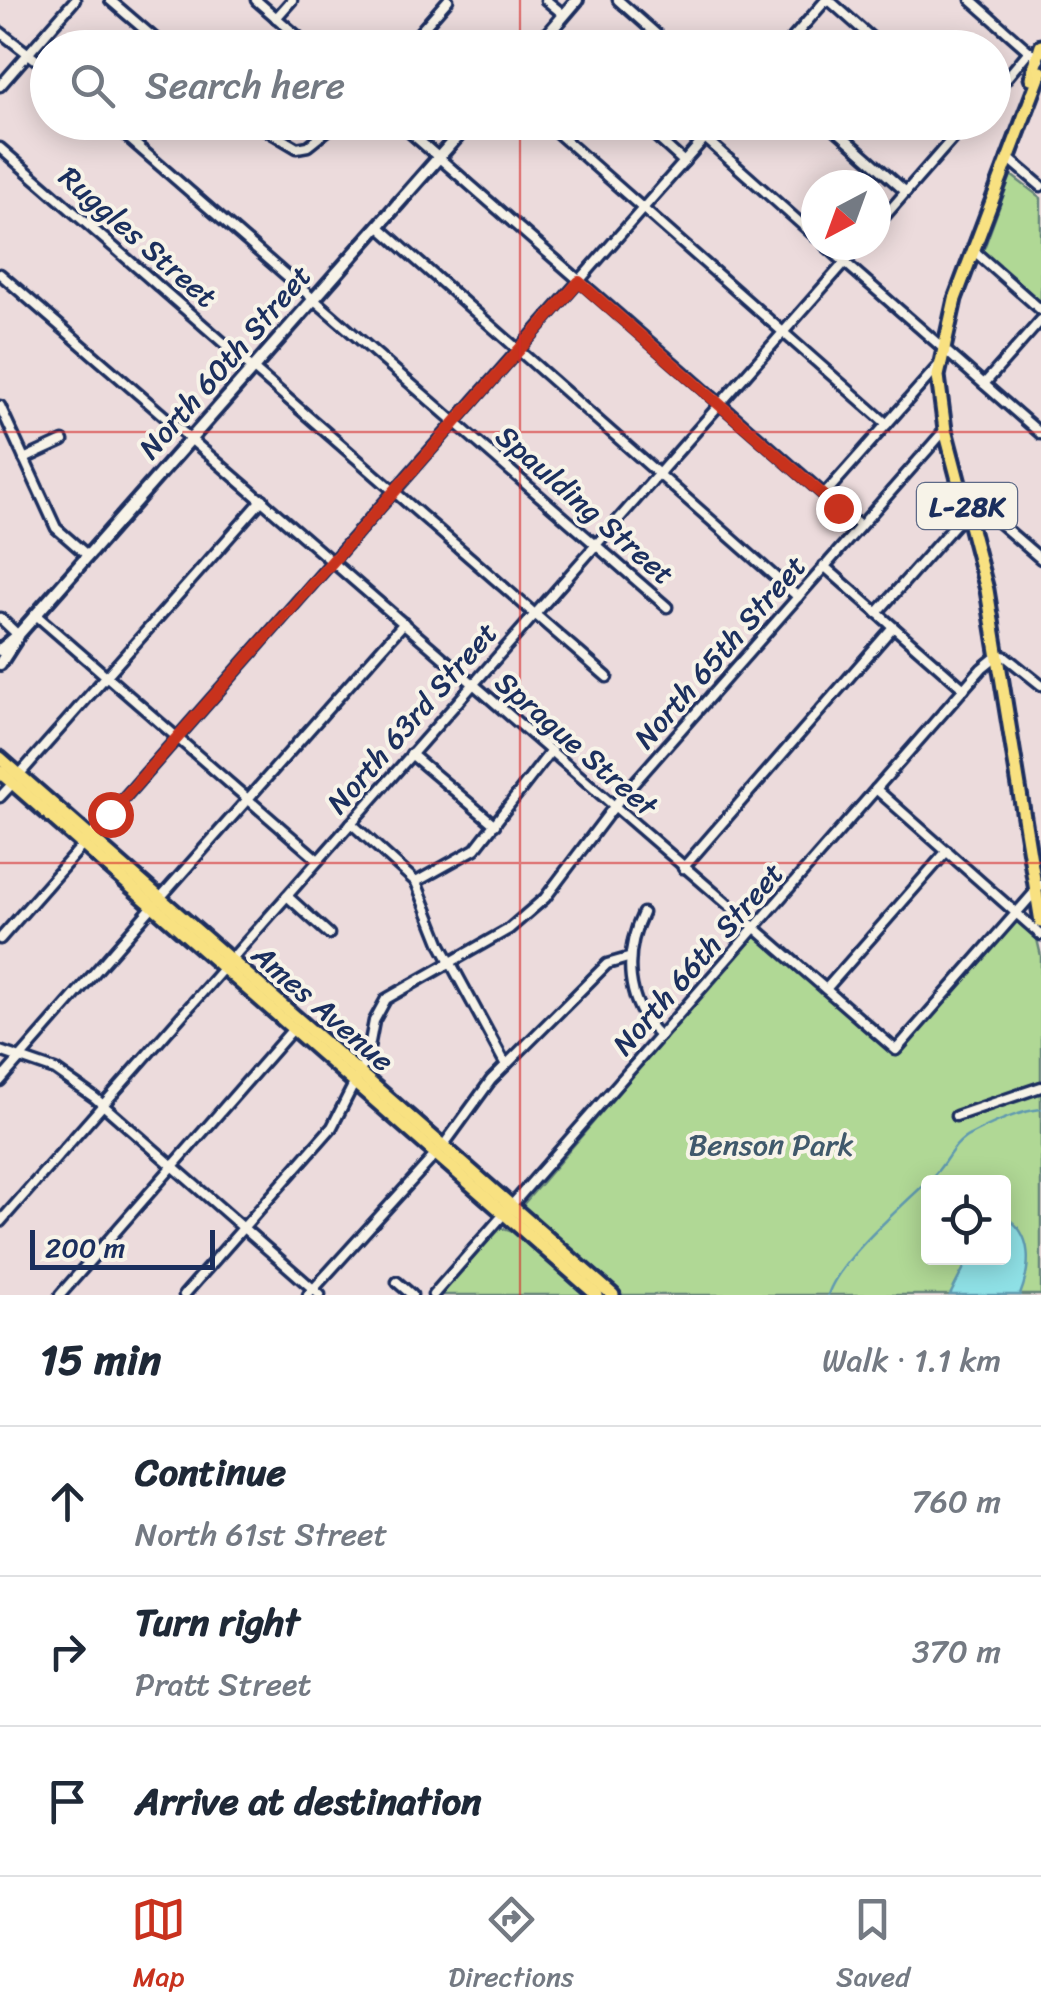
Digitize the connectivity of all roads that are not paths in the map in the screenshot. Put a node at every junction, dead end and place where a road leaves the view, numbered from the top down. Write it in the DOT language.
graph roads {
  1 [pos="76,0"];
  2 [pos="110,0"];
  3 [pos="256,0"];
  4 [pos="292,0"];
  5 [pos="448,0"];
  6 [pos="546,0"];
  7 [pos="578,0"];
  8 [pos="618,0"];
  9 [pos="828,0"];
  10 [pos="971,0"];
  11 [pos="564,15"];
  12 [pos="276,18"];
  13 [pos="49,30"];
  14 [pos="145,30"];
  15 [pos="290,30"];
  16 [pos="422,30"];
  17 [pos="550,30"];
  18 [pos="652,30"];
  19 [pos="800,30"];
  20 [pos="862,30"];
  21 [pos="1004,30"];
  22 [pos="0,32"];
  23 [pos="1011,36"];
  24 [pos="30,52"];
  25 [pos="28,54"];
  26 [pos="1037,60"];
  27 [pos="1018,66"];
  28 [pos="1011,74"];
  29 [pos="0,86"];
  30 [pos="131,140"];
  31 [pos="283,140"];
  32 [pos="316,140"];
  33 [pos="418,140"];
  34 [pos="454,140"];
  35 [pos="565,140"];
  36 [pos="660,140"];
  37 [pos="702,140"];
  38 [pos="706,140"];
  39 [pos="847,140"];
  40 [pos="951,140"];
  41 [pos="0,148"];
  42 [pos="438,158"];
  43 [pos="1006,158"];
  44 [pos="684,162"];
  45 [pos="1041,186"];
  46 [pos="906,192"];
  47 [pos="643,209"];
  48 [pos="891,209"];
  49 [pos="801,224"];
  50 [pos="378,226"];
  51 [pos="973,250"];
  52 [pos="844,262"];
  53 [pos="1,276"];
  54 [pos="579,282"];
  55 [pos="315,298"];
  56 [pos="1041,310"];
  57 [pos="1041,320"];
  58 [pos="783,332"];
  59 [pos="942,348"];
  60 [pos="518,350"];
  61 [pos="939,365"];
  62 [pos="254,367"];
  63 [pos="984,384"];
  64 [pos="720,403"];
  65 [pos="0,406"];
  66 [pos="456,421"];
  67 [pos="887,424"];
  68 [pos="945,430"];
  69 [pos="1041,434"];
  70 [pos="192,437"];
  71 [pos="63,441"];
  72 [pos="24,459"];
  73 [pos="658,473"];
  74 [pos="394,491"];
  75 [pos="824,495"];
  76 [pos="263,499"];
  77 [pos="968,510"];
  78 [pos="860,526"];
  79 [pos="596,544"];
  80 [pos="88,556"];
  81 [pos="1041,559"];
  82 [pos="333,561"];
  83 [pos="824,566"];
  84 [pos="798,597"];
  85 [pos="667,607"];
  86 [pos="877,612"];
  87 [pos="535,614"];
  88 [pos="36,615"];
  89 [pos="0,618"];
  90 [pos="404,622"];
  91 [pos="893,627"];
  92 [pos="18,635"];
  93 [pos="0,650"];
  94 [pos="998,655"];
  95 [pos="0,664"];
  96 [pos="108,675"];
  97 [pos="607,677"];
  98 [pos="473,684"];
  99 [pos="1041,686"];
  100 [pos="964,690"];
  101 [pos="178,737"];
  102 [pos="550,751"];
  103 [pos="411,754"];
  104 [pos="0,758"];
  105 [pos="0,772"];
  106 [pos="16,779"];
  107 [pos="876,789"];
  108 [pos="0,797"];
  109 [pos="248,798"];
  110 [pos="614,807"];
  111 [pos="351,823"];
  112 [pos="495,826"];
  113 [pos="87,840"];
  114 [pos="947,852"];
  115 [pos="318,860"];
  116 [pos="683,868"];
  117 [pos="416,882"];
  118 [pos="1038,887"];
  119 [pos="286,896"];
  120 [pos="157,902"];
  121 [pos="1017,913"];
  122 [pos="643,914"];
  123 [pos="1041,922"];
  124 [pos="753,930"];
  125 [pos="329,934"];
  126 [pos="1041,935"];
  127 [pos="0,939"];
  128 [pos="628,958"];
  129 [pos="450,961"];
  130 [pos="227,964"];
  131 [pos="826,990"];
  132 [pos="294,1029"];
  133 [pos="660,1036"];
  134 [pos="0,1051"];
  135 [pos="21,1058"];
  136 [pos="506,1066"];
  137 [pos="357,1078"];
  138 [pos="0,1081"];
  139 [pos="1041,1087"];
  140 [pos="103,1105"];
  141 [pos="956,1116"];
  142 [pos="440,1150"];
  143 [pos="173,1166"];
  144 [pos="508,1210"];
  145 [pos="0,1222"];
  146 [pos="243,1228"];
  147 [pos="397,1282"];
  148 [pos="314,1293"];
  149 [pos="60,1295"];
  150 [pos="184,1295"];
  151 [pos="412,1295"];
  152 [pos="433,1295"];
  153 [pos="597,1295"];
  154 [pos="613,1295"];
  1 -- 13 [label="street"];
  2 -- 14 [label="street"];
  3 -- 12 [label="street"];
  4 -- 12 [label="street"];
  5 -- 16 [label="street"];
  6 -- 11 [label="street"];
  7 -- 11 [label="main road"];
  8 -- 18 [label="street"];
  9 -- 19 [label="street"];
  9 -- 20 [label="street"];
  10 -- 21 [label="street"];
  11 -- 17 [label="main road"];
  12 -- 15 [label="street"];
  22 -- 25 [label="street"];
  23 -- 26 [label="street"];
  24 -- 25 [label="street"];
  25 -- 29 [label="street"];
  26 -- 27 [label="street"];
  26 -- 27 [label="street"];
  26 -- 43 [label="main road, L-28K"];
  27 -- 28 [label="street"];
  30 -- 55 [label="street, Spaulding Street"];
  31 -- 32 [label="street"];
  33 -- 42 [label="street"];
  34 -- 42 [label="main road, North 60th Street"];
  35 -- 47 [label="street"];
  36 -- 44 [label="street"];
  37 -- 44 [label="street"];
  38 -- 49 [label="street"];
  39 -- 46 [label="street"];
  40 -- 46 [label="street"];
  41 -- 62 [label="street, Ruggles Street"];
  42 -- 50 [label="main road, North 60th Street"];
  42 -- 54 [label="street"];
  43 -- 45 [label="street"];
  43 -- 51 [label="main road, L-28K"];
  44 -- 47 [label="street"];
  46 -- 48 [label="street"];
  47 -- 54 [label="street"];
  47 -- 58 [label="street"];
  50 -- 55 [label="main road, North 60th Street"];
  50 -- 60 [label="street"];
  51 -- 56 [label="street"];
  51 -- 59 [label="main road, L-28K"];
  52 -- 58 [label="street, North 63rd Street"];
  52 -- 59 [label="street"];
  53 -- 70 [label="street, Sprague Street"];
  54 -- 60 [label="street"];
  54 -- 64 [label="street"];
  55 -- 62 [label="main road, North 60th Street"];
  55 -- 66 [label="street, Spaulding Street"];
  57 -- 63 [label="street"];
  58 -- 64 [label="street, North 63rd Street"];
  58 -- 67 [label="street"];
  59 -- 61 [label="main road, L-28K"];
  59 -- 63 [label="street"];
  60 -- 66 [label="street"];
  60 -- 73 [label="street"];
  61 -- 67 [label="street"];
  61 -- 68 [label="main road, L-28K"];
  62 -- 70 [label="main road, North 60th Street"];
  62 -- 74 [label="street, Ruggles Street"];
  63 -- 69 [label="street"];
  64 -- 73 [label="street, North 63rd Street"];
  64 -- 75 [label="street"];
  65 -- 72 [label="street"];
  66 -- 74 [label="street"];
  66 -- 79 [label="street, Spaulding Street"];
  67 -- 75 [label="street"];
  68 -- 77 [label="main road, L-28K"];
  68 -- 78 [label="street, North 65th Street"];
  70 -- 76 [label="street, Sprague Street"];
  70 -- 80 [label="main road, North 60th Street"];
  71 -- 72 [label="street"];
  72 -- 80 [label="street"];
  73 -- 79 [label="street, North 63rd Street"];
  73 -- 84 [label="street"];
  74 -- 82 [label="street"];
  74 -- 87 [label="street, Ruggles Street"];
  75 -- 78 [label="street"];
  76 -- 82 [label="street, Sprague Street"];
  76 -- 96 [label="street"];
  77 -- 81 [label="street"];
  77 -- 86 [label="street"];
  77 -- 94 [label="main road, L-28K"];
  78 -- 83 [label="street, North 65th Street"];
  79 -- 85 [label="street, Spaulding Street"];
  79 -- 87 [label="street, North 63rd Street"];
  80 -- 88 [label="main road, North 60th Street"];
  82 -- 90 [label="street, Sprague Street"];
  82 -- 101 [label="street"];
  83 -- 84 [label="street, North 65th Street"];
  83 -- 86 [label="street"];
  84 -- 110 [label="street, North 65th Street"];
  86 -- 91 [label="street"];
  87 -- 97 [label="street, Ruggles Street"];
  87 -- 98 [label="street, North 63rd Street"];
  88 -- 92 [label="main road, North 60th Street"];
  88 -- 96 [label="street"];
  89 -- 92 [label="street"];
  90 -- 98 [label="street, Sprague Street"];
  90 -- 109 [label="street"];
  91 -- 100 [label="street"];
  91 -- 116 [label="street"];
  92 -- 93 [label="main road, North 60th Street"];
  92 -- 95 [label="main road, North 60th Street"];
  94 -- 99 [label="street"];
  94 -- 100 [label="street, North 66th Street"];
  94 -- 118 [label="main road, L-28K"];
  96 -- 101 [label="street"];
  96 -- 106 [label="street"];
  98 -- 102 [label="street, Sprague Street"];
  98 -- 103 [label="street, North 63rd Street"];
  100 -- 107 [label="street, North 66th Street"];
  101 -- 109 [label="street"];
  101 -- 113 [label="street"];
  102 -- 110 [label="street, Sprague Street"];
  102 -- 112 [label="street"];
  103 -- 111 [label="street, North 63rd Street"];
  103 -- 112 [label="street"];
  104 -- 106 [label="main road, Ames Avenue"];
  105 -- 106 [label="main road, Ames Avenue"];
  106 -- 108 [label="street"];
  106 -- 113 [label="main road, Ames Avenue"];
  107 -- 114 [label="street"];
  107 -- 124 [label="street, North 66th Street"];
  109 -- 115 [label="street"];
  109 -- 120 [label="street"];
  110 -- 116 [label="street, Sprague Street"];
  110 -- 129 [label="street, North 65th Street"];
  111 -- 115 [label="street, North 63rd Street"];
  111 -- 117 [label="street"];
  112 -- 117 [label="street"];
  113 -- 120 [label="main road, Ames Avenue"];
  113 -- 127 [label="street"];
  114 -- 121 [label="street"];
  114 -- 131 [label="street"];
  115 -- 119 [label="street, North 63rd Street"];
  116 -- 124 [label="street, Sprague Street"];
  117 -- 129 [label="street"];
  118 -- 121 [label="street"];
  118 -- 123 [label="main road, L-28K"];
  119 -- 125 [label="street"];
  119 -- 130 [label="street, North 63rd Street"];
  120 -- 130 [label="main road, Ames Avenue"];
  120 -- 135 [label="street"];
  121 -- 126 [label="street"];
  121 -- 131 [label="street, Sprague Street"];
  122 -- 128 [label="street"];
  124 -- 131 [label="street, Sprague Street"];
  124 -- 133 [label="street, North 66th Street"];
  128 -- 133 [label="street"];
  128 -- 136 [label="street"];
  129 -- 136 [label="street"];
  129 -- 137 [label="street, North 65th Street"];
  130 -- 132 [label="main road, Ames Avenue"];
  130 -- 137 [label="main road, Ames Avenue"];
  130 -- 140 [label="street, North 63rd Street"];
  132 -- 137 [label="main road, Ames Avenue"];
  132 -- 143 [label="street"];
  133 -- 144 [label="street, North 66th Street"];
  134 -- 135 [label="street"];
  135 -- 138 [label="street"];
  135 -- 140 [label="street"];
  136 -- 142 [label="street"];
  137 -- 142 [label="main road, Ames Avenue"];
  137 -- 146 [label="street, North 65th Street"];
  139 -- 141 [label="street"];
  140 -- 143 [label="street"];
  140 -- 145 [label="street, North 63rd Street"];
  142 -- 144 [label="main road, Ames Avenue"];
  142 -- 148 [label="street"];
  143 -- 146 [label="street"];
  143 -- 149 [label="street"];
  144 -- 152 [label="street, North 66th Street"];
  144 -- 153 [label="main road, Ames Avenue"];
  144 -- 154 [label="main road, Ames Avenue"];
  146 -- 148 [label="street"];
  146 -- 150 [label="street, North 65th Street"];
  147 -- 151 [label="street"];
}
